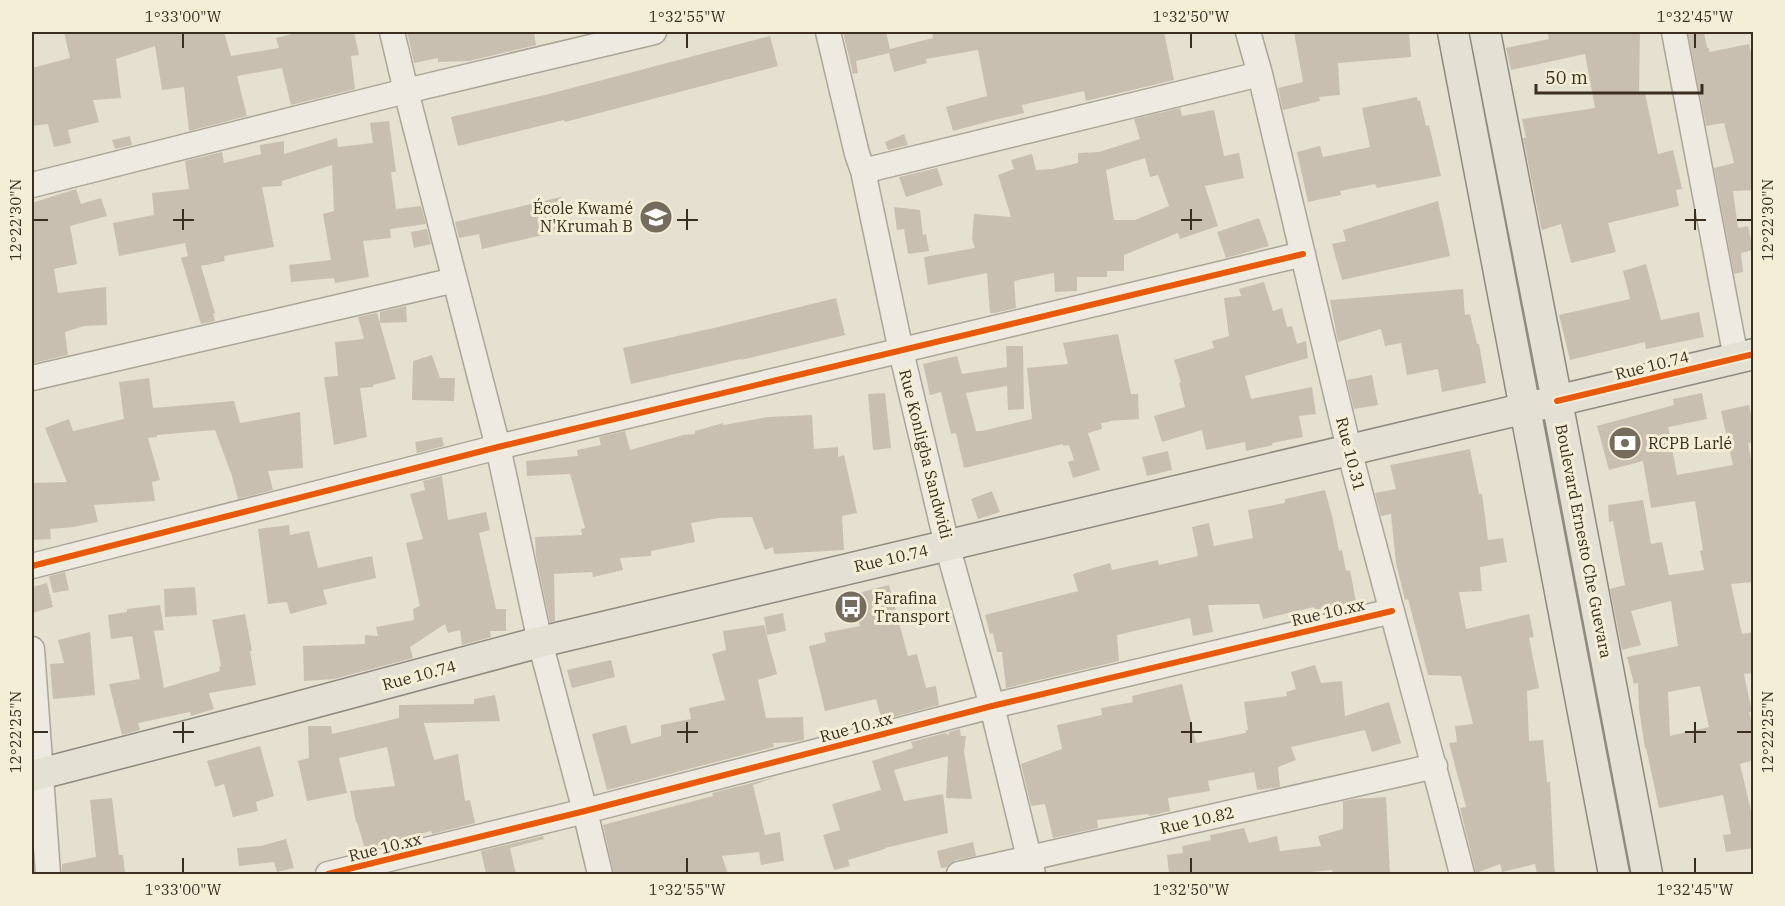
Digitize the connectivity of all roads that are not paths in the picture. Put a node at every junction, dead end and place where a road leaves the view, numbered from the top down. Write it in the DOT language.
graph roads {
  1 [pos="392,32"];
  2 [pos="654,32"];
  3 [pos="828,32"];
  4 [pos="1248,32"];
  5 [pos="1453,32"];
  6 [pos="1485,32"];
  7 [pos="1674,32"];
  8 [pos="1260,74"];
  9 [pos="406,91"];
  10 [pos="863,171"];
  11 [pos="32,185"];
  12 [pos="1303,254"];
  13 [pos="455,280"];
  14 [pos="901,351"];
  15 [pos="1745,356"];
  16 [pos="32,378"];
  17 [pos="1557,401"];
  18 [pos="1525,408"];
  19 [pos="498,447"];
  20 [pos="1350,449"];
  21 [pos="948,545"];
  22 [pos="32,566"];
  23 [pos="1392,611"];
  24 [pos="540,642"];
  25 [pos="32,649"];
  26 [pos="992,706"];
  27 [pos="1435,766"];
  28 [pos="36,775"];
  29 [pos="585,811"];
  30 [pos="1030,866"];
  31 [pos="48,874"];
  32 [pos="328,874"];
  33 [pos="600,874"];
  34 [pos="959,874"];
  35 [pos="1462,874"];
  36 [pos="1614,874"];
  37 [pos="1647,874"];
  1 -- 9 [label="street"];
  2 -- 9 [label="street"];
  3 -- 10 [label="street, Rue Konligba Sandwidi"];
  4 -- 8 [label="street, Rue 10.31"];
  5 -- 18 [label="main road, Boulevard Ernesto Che Guevara"];
  6 -- 17 [label="main road, Boulevard Ernesto Che Guevara"];
  7 -- 15 [label="street"];
  8 -- 10 [label="street"];
  8 -- 12 [label="street, Rue 10.31"];
  9 -- 11 [label="street"];
  9 -- 13 [label="street"];
  10 -- 14 [label="street, Rue Konligba Sandwidi"];
  12 -- 14 [label="street"];
  12 -- 20 [label="street, Rue 10.31"];
  13 -- 16 [label="street"];
  13 -- 19 [label="street"];
  14 -- 19 [label="street"];
  14 -- 21 [label="street, Rue Konligba Sandwidi"];
  15 -- 17 [label="main road, Rue 10.74"];
  17 -- 18 [label="main road, Rue 10.74"];
  17 -- 37 [label="main road, Boulevard Ernesto Che Guevara"];
  18 -- 20 [label="main road, Rue 10.74"];
  18 -- 36 [label="main road, Boulevard Ernesto Che Guevara"];
  19 -- 22 [label="street"];
  19 -- 24 [label="street"];
  20 -- 21 [label="main road, Rue 10.74"];
  20 -- 23 [label="street, Rue 10.31"];
  21 -- 24 [label="main road, Rue 10.74"];
  21 -- 26 [label="street, Rue Konligba Sandwidi"];
  23 -- 26 [label="street, Rue 10.xx"];
  23 -- 27 [label="street, Rue 10.31"];
  24 -- 28 [label="main road, Rue 10.74"];
  24 -- 29 [label="street"];
  25 -- 28 [label="street"];
  26 -- 29 [label="street, Rue 10.xx"];
  26 -- 30 [label="street, Rue Konligba Sandwidi"];
  27 -- 30 [label="street, Rue 10.82"];
  27 -- 35 [label="street, Rue 10.31"];
  28 -- 31 [label="street"];
  29 -- 32 [label="street, Rue 10.xx"];
  29 -- 33 [label="street"];
  30 -- 34 [label="street, Rue 10.82"];
}
